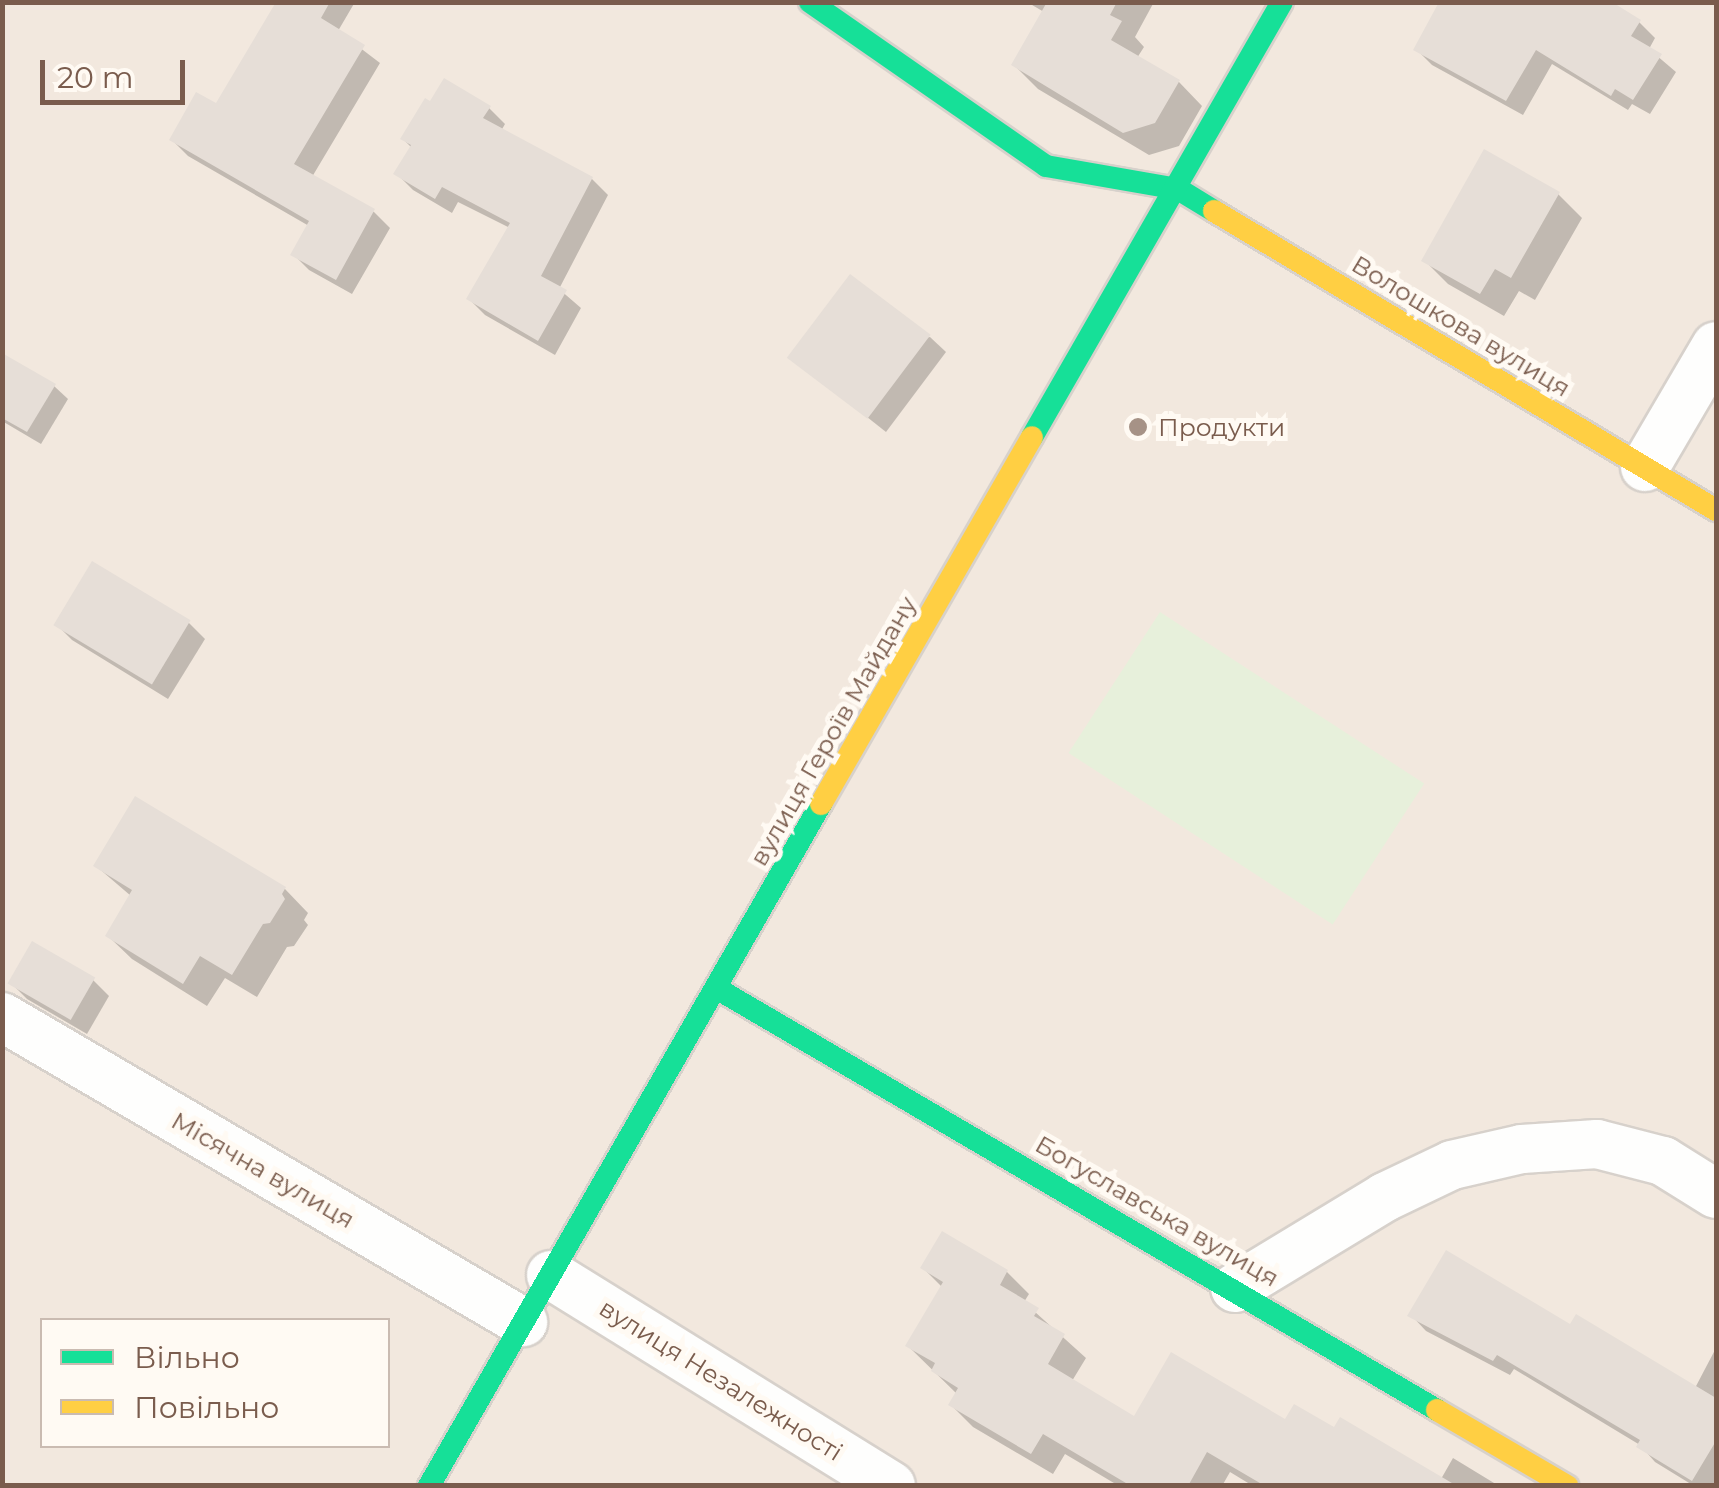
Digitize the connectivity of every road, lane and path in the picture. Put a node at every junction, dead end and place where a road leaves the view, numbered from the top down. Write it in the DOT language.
graph roads {
  1 [pos="810,2"];
  2 [pos="1282,2"];
  3 [pos="1178,189"];
  4 [pos="1716,346"];
  5 [pos="1645,467"];
  6 [pos="1716,510"];
  7 [pos="716,988"];
  8 [pos="2,1018"];
  9 [pos="1716,1194"];
  10 [pos="550,1274"];
  11 [pos="1235,1288"];
  12 [pos="523,1322"];
  13 [pos="429,1486"];
  14 [pos="892,1486"];
  15 [pos="1568,1486"];
  1 -- 3 [label="street"];
  2 -- 3 [label="street, вулиця Героїв Майдану"];
  3 -- 5 [label="street, Волошкова вулиця"];
  3 -- 7 [label="street, вулиця Героїв Майдану"];
  4 -- 5 [label="street"];
  5 -- 6 [label="street, Волошкова вулиця"];
  7 -- 10 [label="street, вулиця Героїв Майдану"];
  7 -- 11 [label="street, Богуславська вулиця"];
  8 -- 12 [label="street, Місячна вулиця"];
  9 -- 11 [label="street"];
  10 -- 12 [label="street, вулиця Героїв Майдану"];
  10 -- 14 [label="street, вулиця Незалежності"];
  11 -- 15 [label="street, Богуславська вулиця"];
  12 -- 13 [label="street, вулиця Героїв Майдану"];
}
